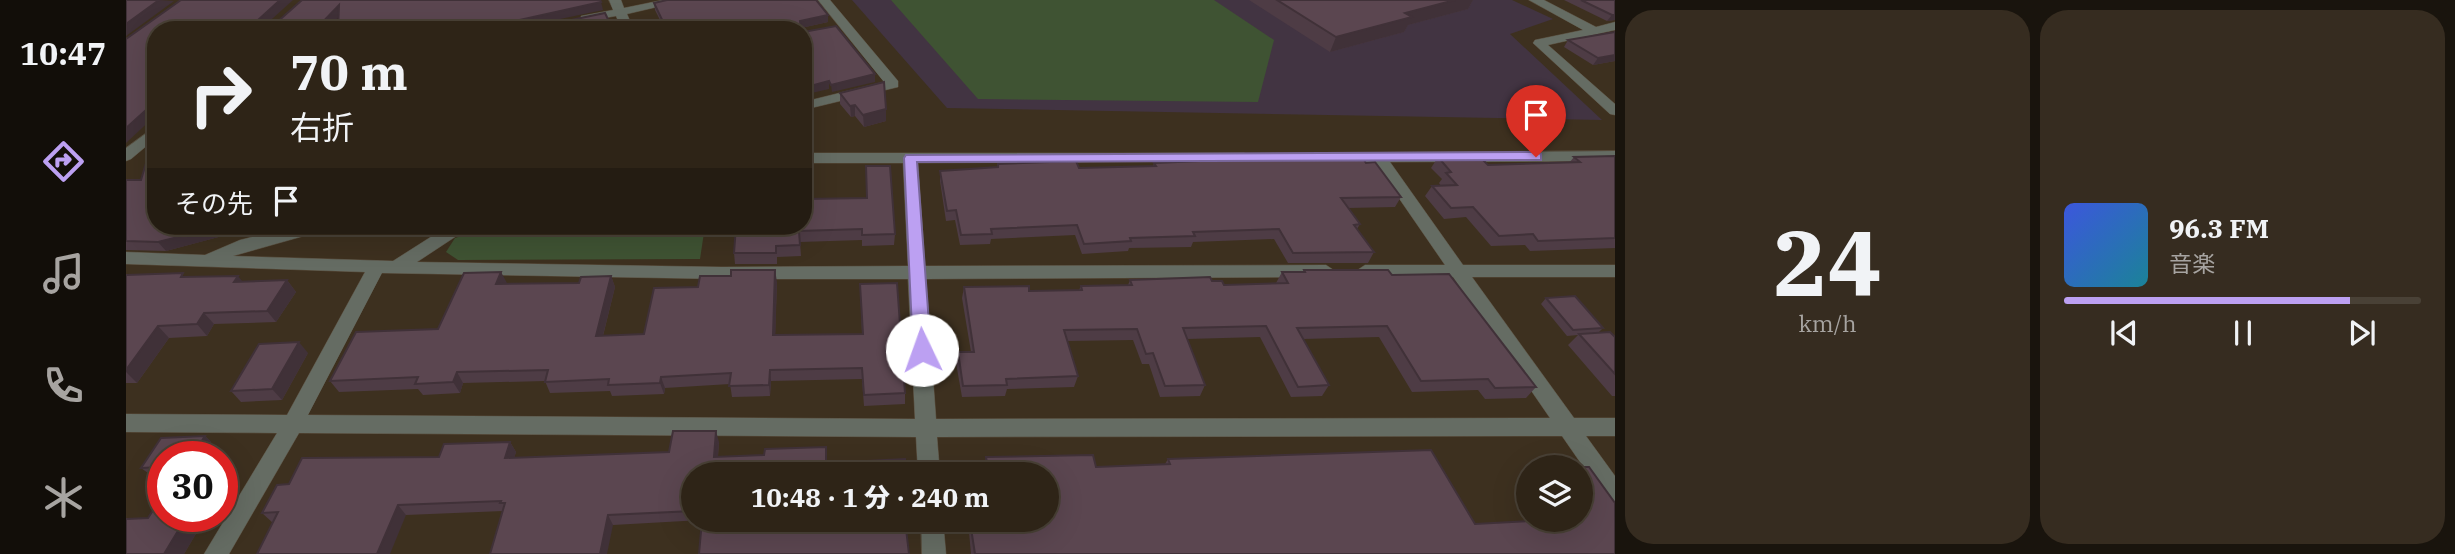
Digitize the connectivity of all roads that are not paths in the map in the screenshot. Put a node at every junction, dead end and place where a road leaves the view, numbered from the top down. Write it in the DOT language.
graph roads {
  1 [pos="681,0"];
  2 [pos="824,0"];
  3 [pos="1535,0"];
  4 [pos="618,6"];
  5 [pos="571,21"];
  6 [pos="1615,26"];
  7 [pos="1594,30"];
  8 [pos="812,104"];
  9 [pos="1615,111"];
  10 [pos="147,138"];
  11 [pos="147,154"];
  12 [pos="128,155"];
  13 [pos="1615,156"];
  14 [pos="812,158"];
  15 [pos="910,158"];
  16 [pos="1255,158"];
  17 [pos="1324,158"];
  18 [pos="1380,158"];
  19 [pos="282,235"];
  20 [pos="446,235"];
  21 [pos="126,258"];
  22 [pos="204,260"];
  23 [pos="377,266"];
  24 [pos="398,266"];
  25 [pos="1459,271"];
  26 [pos="1615,271"];
  27 [pos="918,272"];
  28 [pos="126,423"];
  29 [pos="293,424"];
  30 [pos="1615,427"];
  31 [pos="927,428"];
  32 [pos="1567,428"];
  33 [pos="928,462"];
  34 [pos="1615,494"];
  35 [pos="933,532"];
  36 [pos="216,554"];
  37 [pos="934,554"];
  1 -- 4 [label="street"];
  2 -- 8 [label="street"];
  3 -- 7 [label="street"];
  4 -- 5 [label="street"];
  6 -- 7 [label="street"];
  7 -- 9 [label="street"];
  10 -- 12 [label="street"];
  11 -- 12 [label="street"];
  13 -- 18 [label="street"];
  14 -- 15 [label="street"];
  15 -- 16 [label="street"];
  15 -- 27 [label="street"];
  17 -- 18 [label="street"];
  18 -- 25 [label="street"];
  19 -- 22 [label="street"];
  20 -- 24 [label="street"];
  21 -- 22 [label="street"];
  22 -- 23 [label="street"];
  23 -- 24 [label="street"];
  23 -- 29 [label="street"];
  24 -- 27 [label="street"];
  25 -- 26 [label="street"];
  25 -- 27 [label="street"];
  25 -- 32 [label="street"];
  27 -- 31 [label="street"];
  28 -- 29 [label="street"];
  29 -- 31 [label="street"];
  29 -- 36 [label="street"];
  30 -- 32 [label="street"];
  31 -- 32 [label="street"];
  31 -- 33 [label="street"];
  32 -- 34 [label="street"];
  35 -- 37 [label="street"];
}
